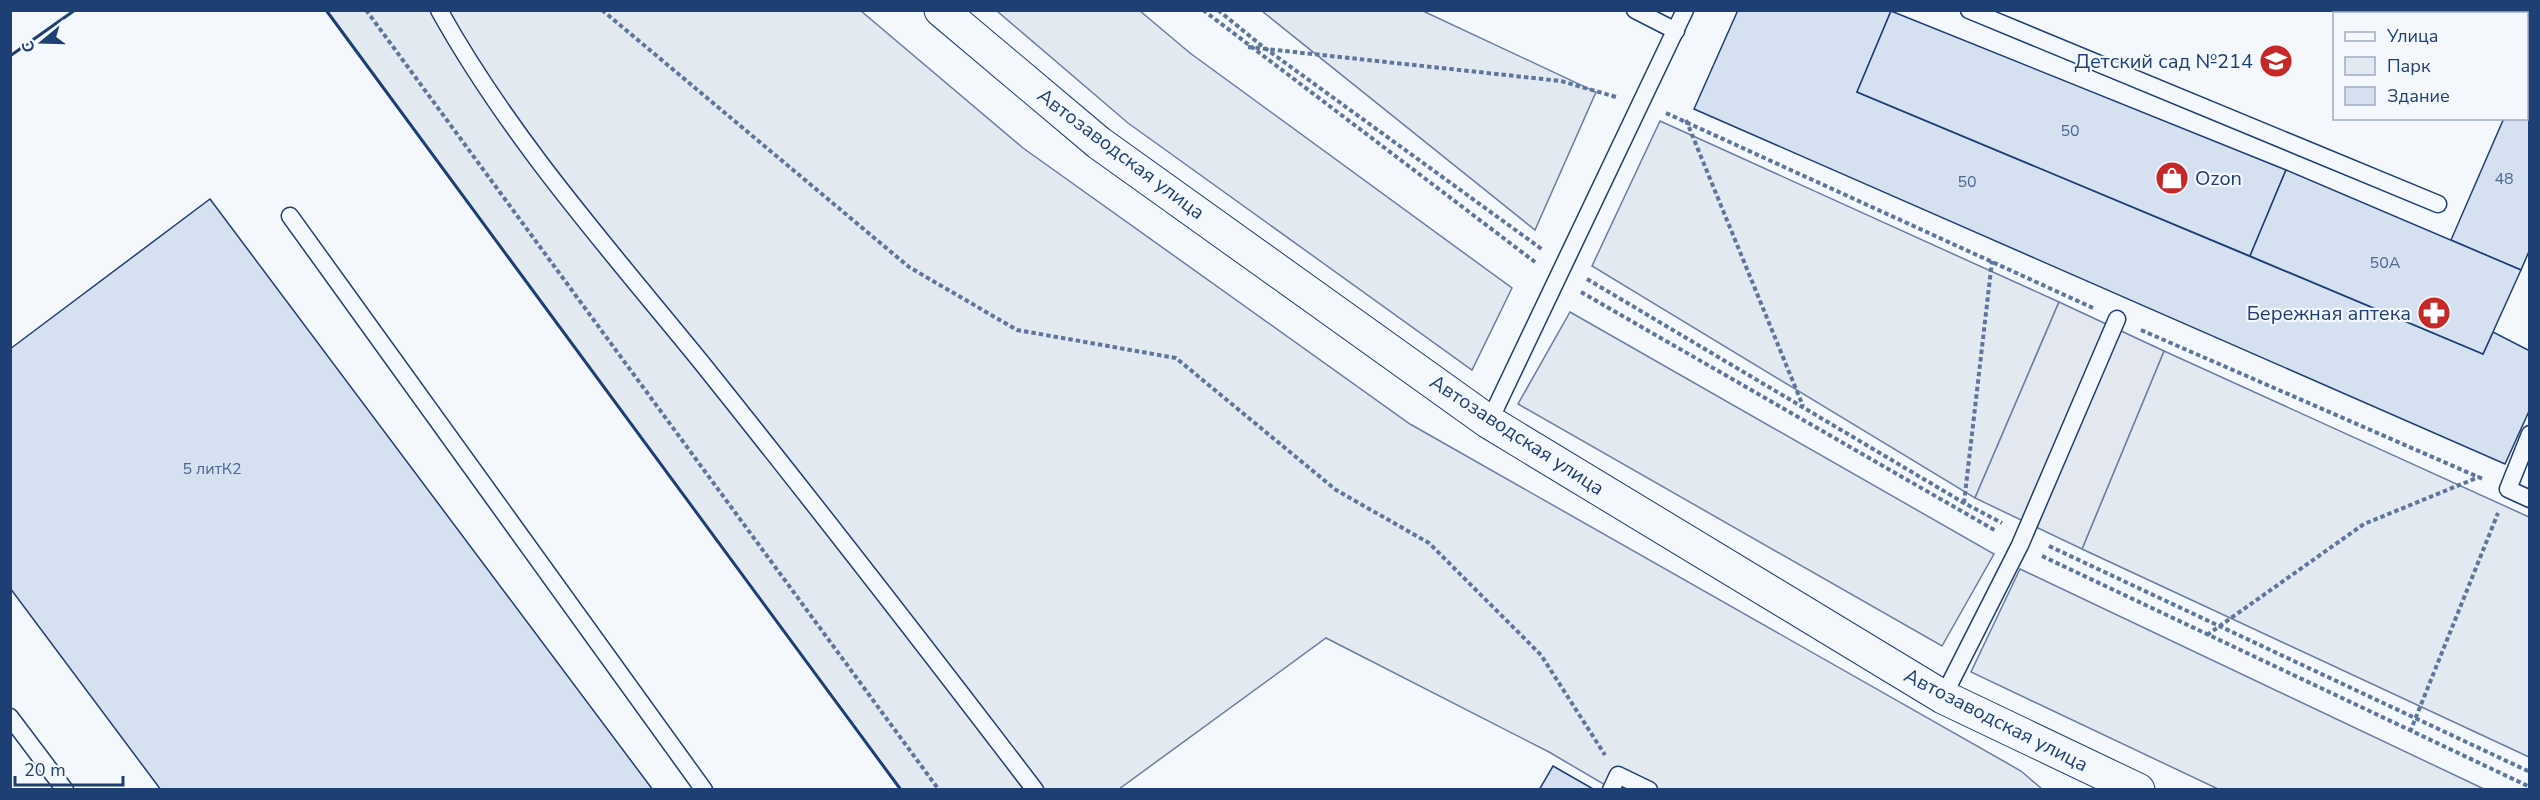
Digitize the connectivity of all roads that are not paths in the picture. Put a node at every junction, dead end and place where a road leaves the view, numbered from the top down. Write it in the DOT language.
graph roads {
  1 [pos="439,10"];
  2 [pos="941,10"];
  3 [pos="1635,10"];
  4 [pos="1685,10"];
  5 [pos="1969,10"];
  6 [pos="1676,31"];
  7 [pos="2438,204"];
  8 [pos="290,216"];
  9 [pos="2117,319"];
  10 [pos="1489,422"];
  11 [pos="2529,434"];
  12 [pos="2529,499"];
  13 [pos="1943,697"];
  14 [pos="10,717"];
  15 [pos="2101,780"];
  16 [pos="1615,782"];
  17 [pos="65,789"];
  18 [pos="704,789"];
  19 [pos="1035,789"];
  20 [pos="1649,789"];
  21 [pos="2138,789"];
  1 -- 19 [label="lane"];
  2 -- 10 [label="main road, Автозаводская улица"];
  3 -- 6 [label="lane"];
  4 -- 6 [label="lane"];
  5 -- 7 [label="lane"];
  6 -- 10 [label="lane"];
  8 -- 18 [label="lane"];
  9 -- 13 [label="lane"];
  10 -- 13 [label="main road, Автозаводская улица"];
  11 -- 12 [label="lane"];
  13 -- 15 [label="main road, Автозаводская улица"];
  14 -- 17 [label="lane"];
  15 -- 21 [label="main road, Автозаводская улица"];
  16 -- 20 [label="lane"];
}
